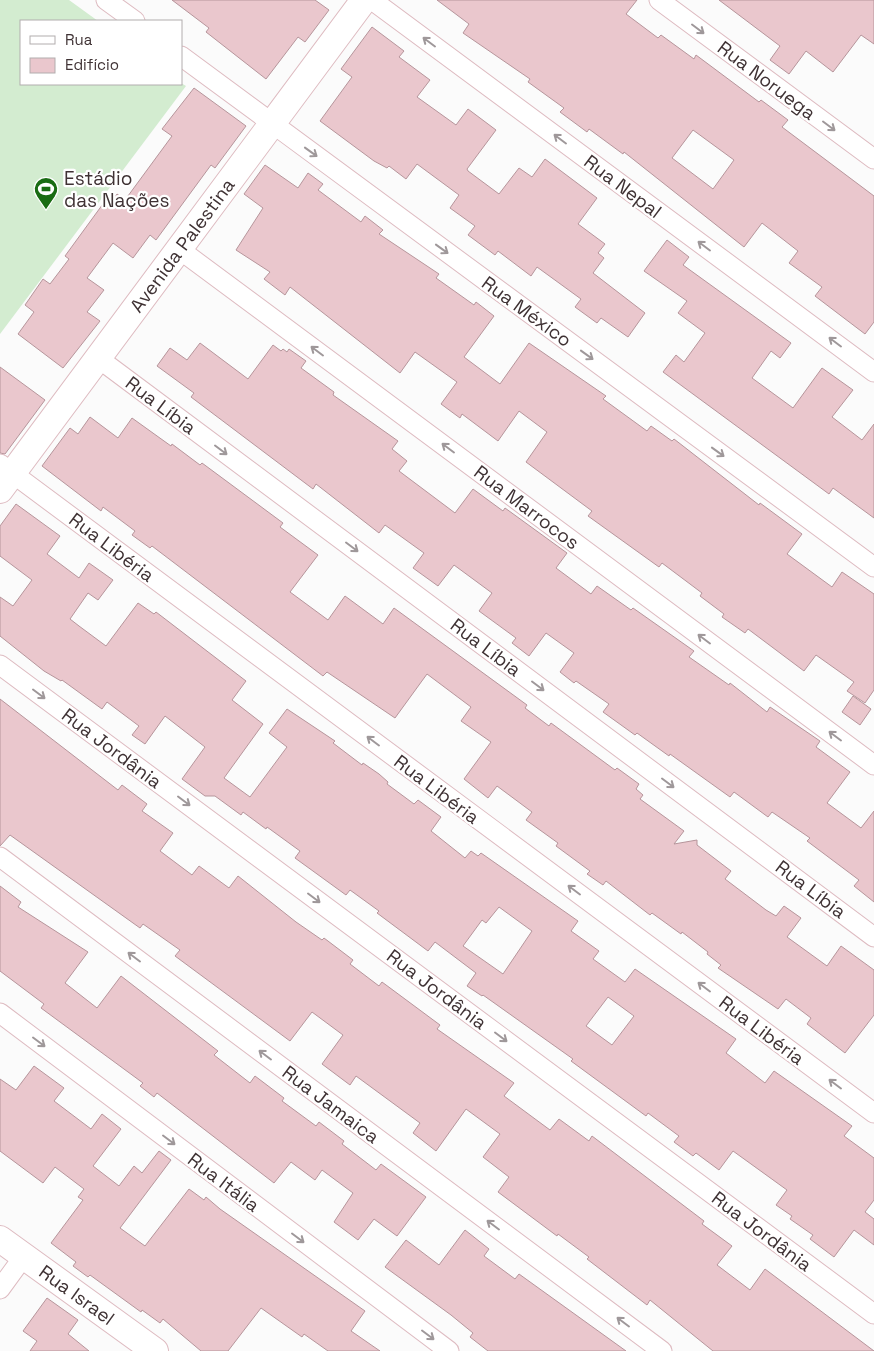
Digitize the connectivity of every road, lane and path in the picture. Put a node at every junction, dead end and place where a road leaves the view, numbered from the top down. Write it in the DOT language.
graph roads {
  1 [pos="106,0"];
  2 [pos="364,0"];
  3 [pos="372,0"];
  4 [pos="659,0"];
  5 [pos="134,20"];
  6 [pos="182,57"];
  7 [pos="272,123"];
  8 [pos="874,159"];
  9 [pos="179,249"];
  10 [pos="98,358"];
  11 [pos="874,372"];
  12 [pos="4,476"];
  13 [pos="874,567"];
  14 [pos="0,664"];
  15 [pos="874,765"];
  16 [pos="0,858"];
  17 [pos="874,936"];
  18 [pos="0,1013"];
  19 [pos="874,1113"];
  20 [pos="0,1239"];
  21 [pos="24,1256"];
  22 [pos="0,1289"];
  23 [pos="874,1314"];
  24 [pos="155,1351"];
  25 [pos="449,1351"];
  26 [pos="662,1351"];
  1 -- 5 [label="street"];
  2 -- 7 [label="street, Avenida Palestina"];
  11 -- 3 [label="street, Rua Nepal, one-way"];
  4 -- 8 [label="street, Rua Noruega, one-way"];
  6 -- 7 [label="street, Rua México"];
  7 -- 9 [label="street, Avenida Palestina"];
  7 -- 13 [label="street, Rua México, one-way"];
  9 -- 10 [label="street, Avenida Palestina"];
  15 -- 9 [label="street, Rua Marrocos, one-way"];
  10 -- 12 [label="street, Avenida Palestina"];
  10 -- 17 [label="street, Rua Líbia, one-way"];
  19 -- 12 [label="street, Rua Libéria, one-way"];
  14 -- 23 [label="street, Rua Jordânia, one-way"];
  26 -- 16 [label="street, Rua Jamaica, one-way"];
  18 -- 25 [label="street, Rua Itália, one-way"];
  20 -- 21 [label="street, Rua Israel"];
  21 -- 22 [label="street"];
  21 -- 24 [label="street, Rua Israel"];
}
